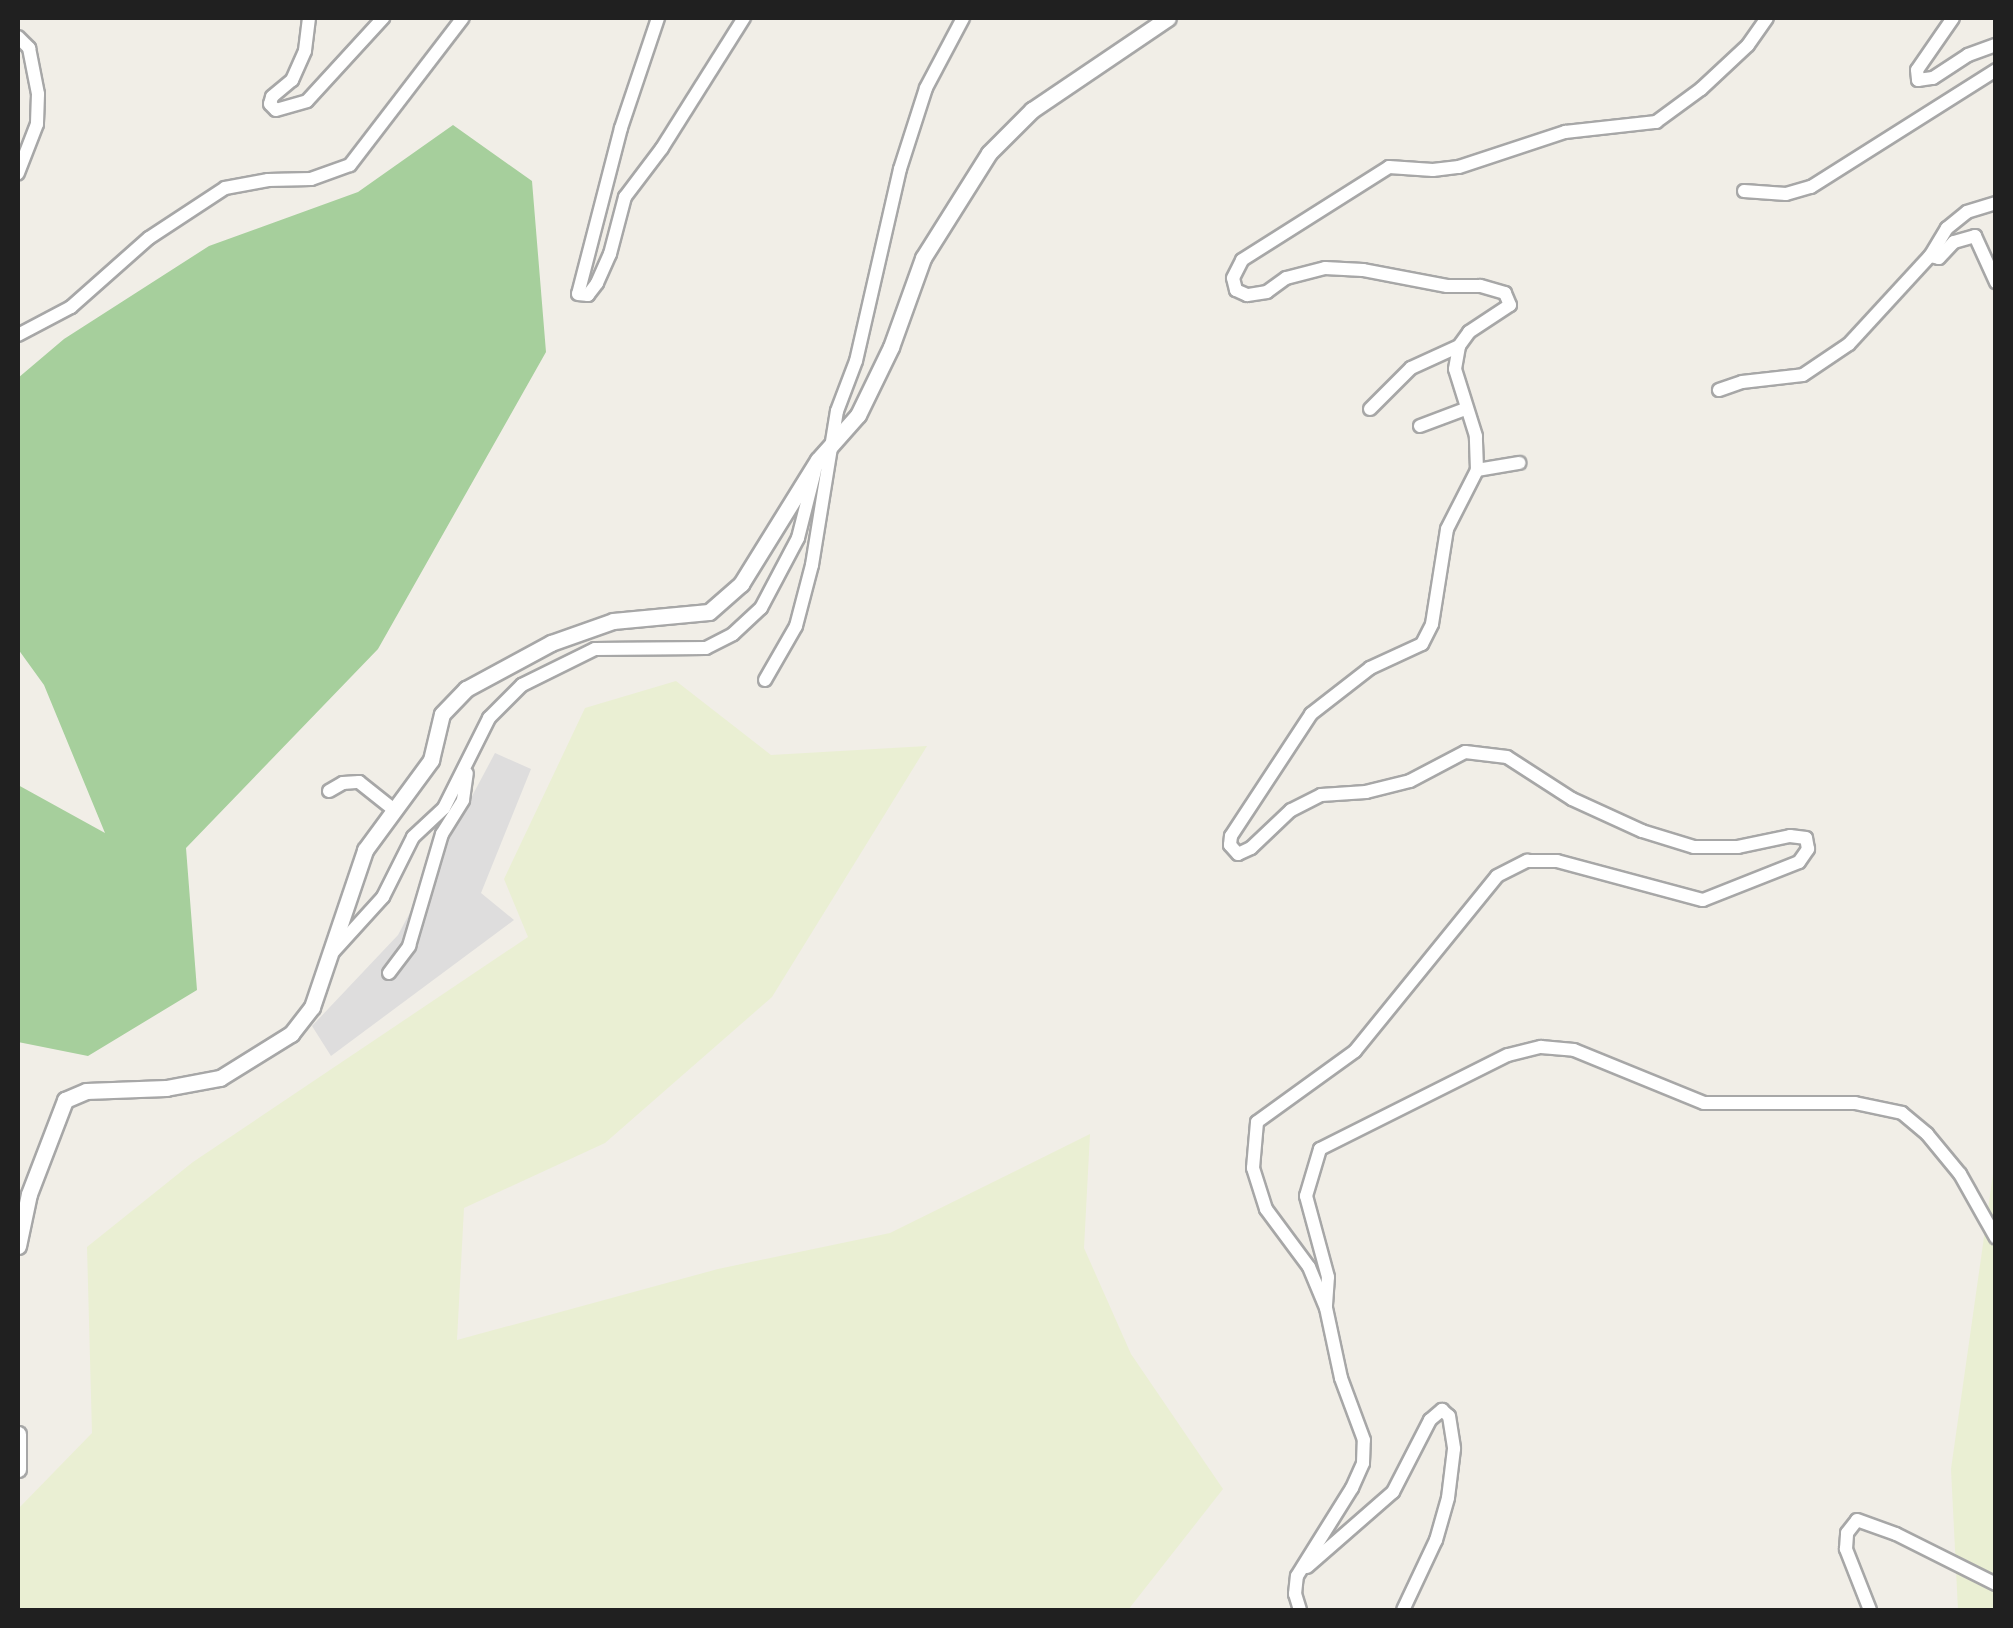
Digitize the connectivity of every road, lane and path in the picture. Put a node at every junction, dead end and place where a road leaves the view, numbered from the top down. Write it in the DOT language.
graph roads {
  1 [pos="308,18"];
  2 [pos="383,18"];
  3 [pos="463,18"];
  4 [pos="658,18"];
  5 [pos="744,18"];
  6 [pos="963,18"];
  7 [pos="1168,18"];
  8 [pos="1767,18"];
  9 [pos="1953,18"];
  10 [pos="18,36"];
  11 [pos="1996,44"];
  12 [pos="1996,70"];
  13 [pos="18,173"];
  14 [pos="1744,190"];
  15 [pos="1996,202"];
  16 [pos="1930,256"];
  17 [pos="1996,282"];
  18 [pos="18,334"];
  19 [pos="1459,346"];
  20 [pos="1719,390"];
  21 [pos="1465,409"];
  22 [pos="1370,410"];
  23 [pos="1420,426"];
  24 [pos="833,443"];
  25 [pos="818,460"];
  26 [pos="1519,463"];
  27 [pos="1477,470"];
  28 [pos="765,680"];
  29 [pos="468,766"];
  30 [pos="328,791"];
  31 [pos="394,809"];
  32 [pos="329,957"];
  33 [pos="388,973"];
  34 [pos="1996,1238"];
  35 [pos="18,1246"];
  36 [pos="1326,1308"];
  37 [pos="18,1434"];
  38 [pos="18,1469"];
  39 [pos="1297,1576"];
  40 [pos="1996,1584"];
  41 [pos="1300,1610"];
  42 [pos="1403,1610"];
  43 [pos="1870,1610"];
  1 -- 2 [label="street"];
  3 -- 18 [label="street"];
  4 -- 5 [label="street"];
  6 -- 24 [label="street"];
  7 -- 24 [label="street"];
  8 -- 19 [label="street"];
  9 -- 11 [label="street"];
  10 -- 13 [label="street"];
  12 -- 14 [label="street"];
  15 -- 16 [label="street"];
  16 -- 17 [label="street"];
  16 -- 20 [label="street"];
  19 -- 21 [label="street"];
  19 -- 22 [label="street"];
  21 -- 23 [label="street"];
  21 -- 27 [label="street"];
  24 -- 25 [label="street"];
  24 -- 28 [label="street"];
  25 -- 29 [label="street"];
  25 -- 31 [label="street"];
  26 -- 27 [label="street"];
  27 -- 36 [label="street"];
  29 -- 32 [label="street"];
  29 -- 33 [label="street"];
  30 -- 31 [label="street"];
  31 -- 32 [label="street"];
  32 -- 35 [label="street"];
  34 -- 36 [label="street"];
  36 -- 39 [label="street"];
  37 -- 38 [label="street"];
  39 -- 41 [label="street"];
  39 -- 42 [label="street"];
  40 -- 43 [label="street"];
}
